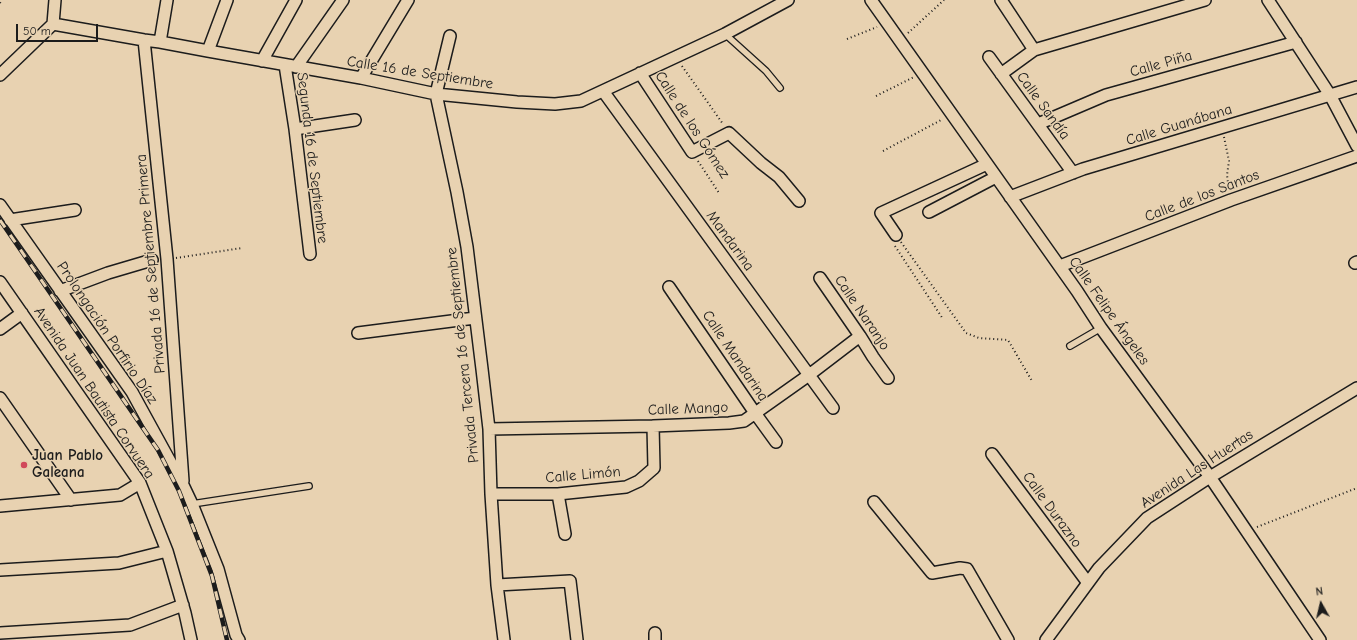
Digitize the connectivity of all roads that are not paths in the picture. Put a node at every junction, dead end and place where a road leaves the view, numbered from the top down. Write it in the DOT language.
graph roads {
  1 [pos="55,0"];
  2 [pos="167,0"];
  3 [pos="227,0"];
  4 [pos="296,0"];
  5 [pos="343,0"];
  6 [pos="408,0"];
  7 [pos="788,0"];
  8 [pos="871,0"];
  9 [pos="1001,0"];
  10 [pos="1205,0"];
  11 [pos="1268,0"];
  12 [pos="53,24"];
  13 [pos="725,34"];
  14 [pos="450,36"];
  15 [pos="144,40"];
  16 [pos="160,42"];
  17 [pos="1296,42"];
  18 [pos="1034,50"];
  19 [pos="208,52"];
  20 [pos="989,57"];
  21 [pos="262,61"];
  22 [pos="290,66"];
  23 [pos="640,73"];
  24 [pos="1001,74"];
  25 [pos="0,75"];
  26 [pos="361,78"];
  27 [pos="1357,87"];
  28 [pos="780,88"];
  29 [pos="603,91"];
  30 [pos="436,94"];
  31 [pos="1330,95"];
  32 [pos="355,120"];
  33 [pos="1038,124"];
  34 [pos="295,129"];
  35 [pos="1357,146"];
  36 [pos="1357,156"];
  37 [pos="988,164"];
  38 [pos="1073,173"];
  39 [pos="996,177"];
  40 [pos="1010,196"];
  41 [pos="799,201"];
  42 [pos="0,205"];
  43 [pos="74,210"];
  44 [pos="929,212"];
  45 [pos="10,220"];
  46 [pos="896,235"];
  47 [pos="310,254"];
  48 [pos="152,260"];
  49 [pos="1060,266"];
  50 [pos="820,278"];
  51 [pos="0,282"];
  52 [pos="669,287"];
  53 [pos="60,291"];
  54 [pos="22,313"];
  55 [pos="475,318"];
  56 [pos="0,328"];
  57 [pos="1101,328"];
  58 [pos="358,333"];
  59 [pos="860,336"];
  60 [pos="1070,346"];
  61 [pos="809,376"];
  62 [pos="888,378"];
  63 [pos="1357,388"];
  64 [pos="0,398"];
  65 [pos="833,408"];
  66 [pos="755,413"];
  67 [pos="653,426"];
  68 [pos="489,430"];
  69 [pos="776,442"];
  70 [pos="992,454"];
  71 [pos="1210,476"];
  72 [pos="140,483"];
  73 [pos="183,485"];
  74 [pos="309,486"];
  75 [pos="491,494"];
  76 [pos="558,494"];
  77 [pos="70,500"];
  78 [pos="874,502"];
  79 [pos="192,504"];
  80 [pos="0,506"];
  81 [pos="565,534"];
  82 [pos="167,551"];
  83 [pos="0,570"];
  84 [pos="1088,583"];
  85 [pos="497,585"];
  86 [pos="183,605"];
  87 [pos="0,633"];
  88 [pos="0,636"];
  89 [pos="0,640"];
  90 [pos="191,640"];
  91 [pos="239,640"];
  92 [pos="504,640"];
  93 [pos="577,640"];
  94 [pos="1008,640"];
  95 [pos="1046,640"];
  96 [pos="1320,640"];
  1 -- 12 [label="street"];
  2 -- 16 [label="street"];
  3 -- 19 [label="street"];
  4 -- 21 [label="street"];
  5 -- 22 [label="street"];
  6 -- 26 [label="street"];
  7 -- 13 [label="street, Calle 16 de Septiembre"];
  8 -- 37 [label="street, Calle Felipe Ángeles"];
  9 -- 18 [label="street, Calle Sandía"];
  10 -- 18 [label="street"];
  11 -- 17 [label="street"];
  12 -- 15 [label="street, Calle 16 de Septiembre"];
  12 -- 25 [label="street"];
  13 -- 23 [label="street, Calle 16 de Septiembre"];
  13 -- 28 [label="lane"];
  14 -- 30 [label="street"];
  15 -- 16 [label="street, Calle 16 de Septiembre"];
  15 -- 73 [label="street, Privada 16 de Septiembre Primera"];
  16 -- 19 [label="street, Calle 16 de Septiembre"];
  17 -- 31 [label="street"];
  17 -- 33 [label="street, Calle Piña"];
  18 -- 24 [label="street"];
  19 -- 21 [label="street, Calle 16 de Septiembre"];
  20 -- 24 [label="street, Calle Sandía"];
  21 -- 22 [label="street, Calle 16 de Septiembre"];
  22 -- 26 [label="street, Calle 16 de Septiembre"];
  22 -- 34 [label="street, Segunda 16 de Septiembre"];
  23 -- 29 [label="street, Calle 16 de Septiembre"];
  23 -- 41 [label="street, Calle de los Gómez"];
  24 -- 33 [label="street, Calle Sandía"];
  26 -- 30 [label="street, Calle 16 de Septiembre"];
  27 -- 31 [label="street, Calle Guanábana"];
  29 -- 30 [label="street, Calle 16 de Septiembre"];
  29 -- 61 [label="street, Mandarina"];
  30 -- 55 [label="street, Privada Tercera 16 de Septiembre"];
  31 -- 35 [label="street"];
  31 -- 38 [label="street, Calle Guanábana"];
  32 -- 34 [label="street"];
  33 -- 38 [label="street, Calle Sandía"];
  34 -- 47 [label="street, Segunda 16 de Septiembre"];
  36 -- 49 [label="street, Calle de los Santos"];
  37 -- 39 [label="street, Calle Felipe Ángeles"];
  37 -- 46 [label="street"];
  38 -- 40 [label="street, Calle Guanábana"];
  39 -- 40 [label="street, Calle Felipe Ángeles"];
  39 -- 44 [label="street"];
  40 -- 49 [label="street, Calle Felipe Ángeles"];
  42 -- 45 [label="street, Prolongación Porfirio Díaz"];
  43 -- 45 [label="street"];
  45 -- 53 [label="street, Prolongación Porfirio Díaz"];
  48 -- 53 [label="street"];
  49 -- 57 [label="street, Calle Felipe Ángeles"];
  50 -- 59 [label="street, Calle Naranjo"];
  51 -- 54 [label="street, Avenida Juan Bautista Corvuera"];
  52 -- 66 [label="street, Calle Mandarina"];
  53 -- 73 [label="street, Prolongación Porfirio Díaz"];
  54 -- 56 [label="street"];
  54 -- 72 [label="street, Avenida Juan Bautista Corvuera"];
  55 -- 58 [label="street"];
  55 -- 68 [label="street, Privada Tercera 16 de Septiembre"];
  57 -- 60 [label="lane"];
  57 -- 71 [label="street, Calle Felipe Ángeles"];
  59 -- 61 [label="street, Calle Mango"];
  59 -- 62 [label="street, Calle Naranjo"];
  61 -- 65 [label="street, Mandarina"];
  61 -- 66 [label="street, Calle Mango"];
  63 -- 71 [label="street, Avenida Las Huertas"];
  64 -- 77 [label="street"];
  66 -- 67 [label="street, Calle Mango"];
  66 -- 69 [label="street, Calle Mandarina"];
  67 -- 68 [label="street, Calle Mango"];
  67 -- 76 [label="street, Calle Limón"];
  68 -- 75 [label="street, Privada Tercera 16 de Septiembre"];
  70 -- 84 [label="street, Calle Durazno"];
  71 -- 84 [label="street, Avenida Las Huertas"];
  71 -- 96 [label="street, Calle Felipe Ángeles"];
  72 -- 77 [label="street"];
  72 -- 82 [label="street, Avenida Juan Bautista Corvuera"];
  73 -- 79 [label="street, Prolongación Porfirio Díaz"];
  74 -- 79 [label="lane"];
  75 -- 76 [label="street, Calle Limón"];
  75 -- 85 [label="street, Privada Tercera 16 de Septiembre"];
  76 -- 81 [label="street"];
  77 -- 80 [label="street"];
  78 -- 94 [label="street"];
  79 -- 91 [label="street, Prolongación Porfirio Díaz"];
  82 -- 83 [label="street"];
  82 -- 86 [label="street, Avenida Juan Bautista Corvuera"];
  84 -- 95 [label="street, Avenida Las Huertas"];
  85 -- 92 [label="street, Privada Tercera 16 de Septiembre"];
  85 -- 93 [label="street"];
  86 -- 87 [label="street"];
  86 -- 90 [label="street, Avenida Juan Bautista Corvuera"];
  88 -- 89 [label="street"];
}
